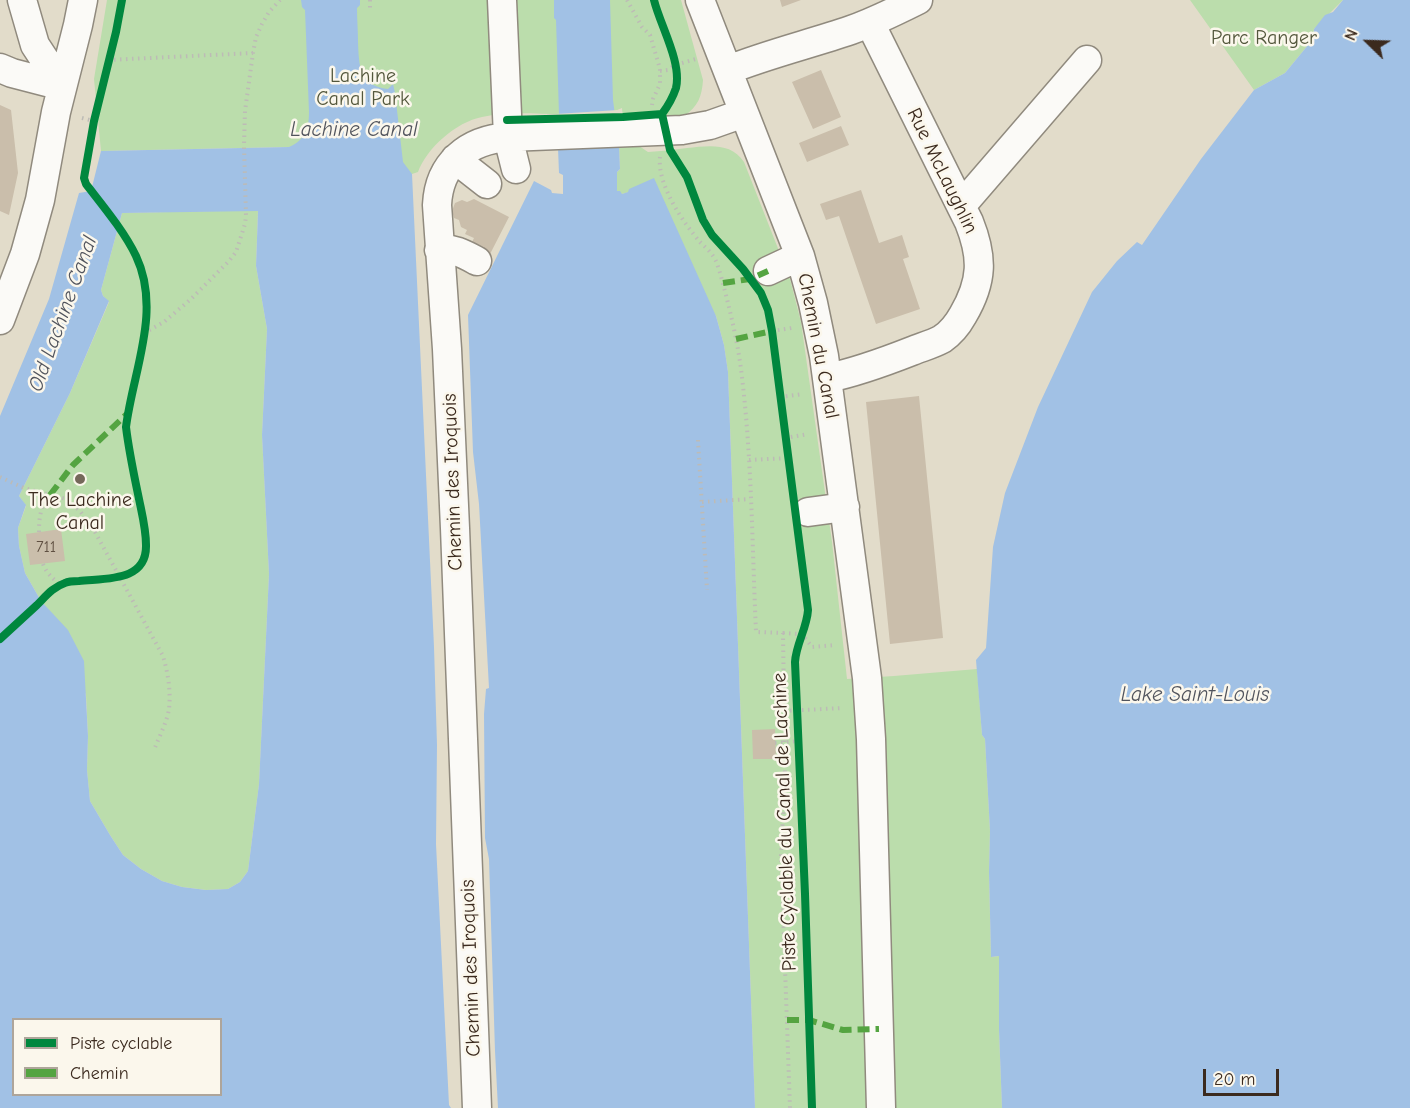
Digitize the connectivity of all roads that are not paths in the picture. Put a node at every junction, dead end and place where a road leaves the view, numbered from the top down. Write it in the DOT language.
graph roads {
  1 [pos="22,0"];
  2 [pos="83,0"];
  3 [pos="502,0"];
  4 [pos="700,0"];
  5 [pos="918,0"];
  6 [pos="870,23"];
  7 [pos="1087,60"];
  8 [pos="0,68"];
  9 [pos="728,70"];
  10 [pos="62,86"];
  11 [pos="744,113"];
  12 [pos="508,136"];
  13 [pos="455,159"];
  14 [pos="516,169"];
  15 [pos="488,184"];
  16 [pos="961,206"];
  17 [pos="800,256"];
  18 [pos="440,260"];
  19 [pos="477,261"];
  20 [pos="768,271"];
  21 [pos="0,320"];
  22 [pos="819,386"];
  23 [pos="844,507"];
  24 [pos="808,512"];
  25 [pos="477,1108"];
  26 [pos="881,1108"];
  1 -- 10 [label="street"];
  2 -- 10 [label="street"];
  3 -- 12 [label="street"];
  4 -- 9 [label="street, Chemin du Canal"];
  5 -- 6 [label="street"];
  6 -- 9 [label="street"];
  6 -- 16 [label="street, Rue McLaughlin"];
  7 -- 16 [label="street"];
  8 -- 10 [label="street"];
  9 -- 11 [label="street, Chemin du Canal"];
  10 -- 21 [label="street"];
  11 -- 12 [label="street, Chemin des Iroquois"];
  11 -- 17 [label="street, Chemin du Canal"];
  12 -- 13 [label="street, Chemin des Iroquois"];
  12 -- 14 [label="street"];
  13 -- 15 [label="street"];
  13 -- 18 [label="street, Chemin des Iroquois"];
  16 -- 22 [label="street, Rue McLaughlin"];
  17 -- 20 [label="street"];
  17 -- 22 [label="street, Chemin du Canal"];
  18 -- 19 [label="street"];
  18 -- 25 [label="street, Chemin des Iroquois"];
  22 -- 23 [label="street, Chemin du Canal"];
  23 -- 24 [label="street"];
  23 -- 26 [label="street, Chemin du Canal"];
}
